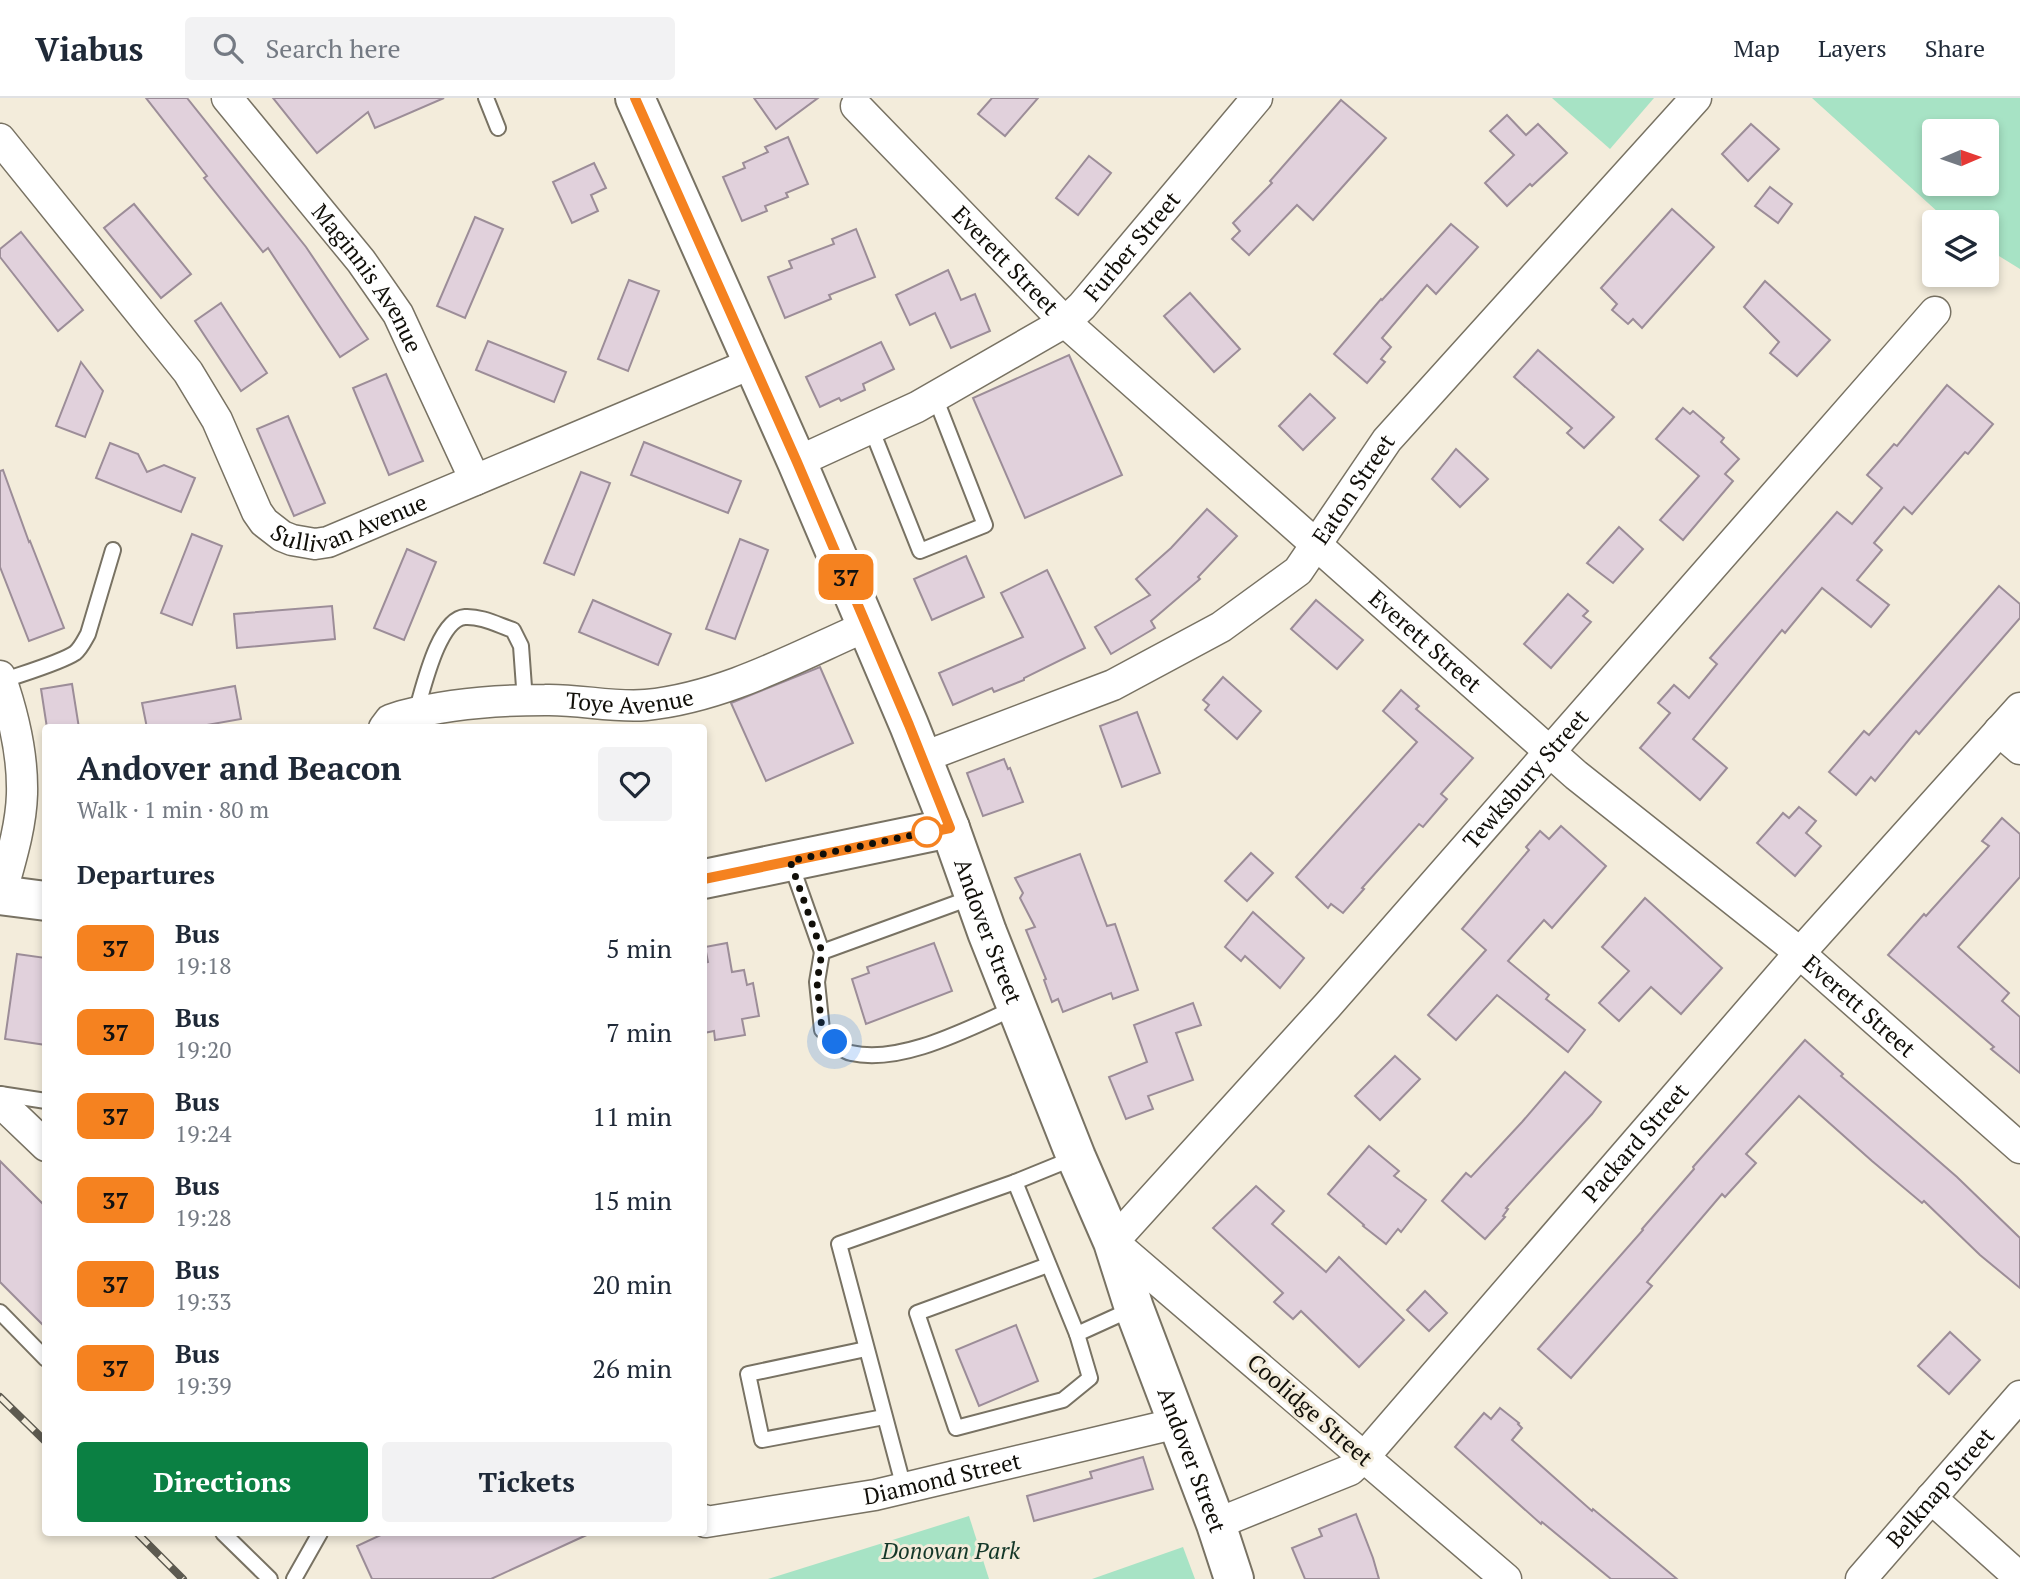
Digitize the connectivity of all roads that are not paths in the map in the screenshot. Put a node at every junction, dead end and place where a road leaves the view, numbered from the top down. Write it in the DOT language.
graph roads {
  1 [pos="227,98"];
  2 [pos="486,98"];
  3 [pos="635,98"];
  4 [pos="1257,98"];
  5 [pos="1696,98"];
  6 [pos="856,106"];
  7 [pos="498,128"];
  8 [pos="0,139"];
  9 [pos="1935,312"];
  10 [pos="1065,322"];
  11 [pos="753,363"];
  12 [pos="934,397"];
  13 [pos="871,428"];
  14 [pos="797,462"];
  15 [pos="475,480"];
  16 [pos="1316,544"];
  17 [pos="113,550"];
  18 [pos="867,626"];
  19 [pos="1,679"];
  20 [pos="525,701"];
  21 [pos="2020,708"];
  22 [pos="416,712"];
  23 [pos="387,724"];
  24 [pos="2010,740"];
  25 [pos="1550,751"];
  26 [pos="921,758"];
  27 [pos="950,828"];
  28 [pos="790,861"];
  29 [pos="707,878"];
  30 [pos="1,895"];
  31 [pos="974,897"];
  32 [pos="42,900"];
  33 [pos="822,952"];
  34 [pos="1799,953"];
  35 [pos="1017,1007"];
  36 [pos="0,1094"];
  37 [pos="42,1100"];
  38 [pos="0,1102"];
  39 [pos="42,1142"];
  40 [pos="2020,1148"];
  41 [pos="1076,1157"];
  42 [pos="1014,1182"];
  43 [pos="1113,1242"];
  44 [pos="1048,1265"];
  45 [pos="1134,1308"];
  46 [pos="0,1312"];
  47 [pos="1077,1334"];
  48 [pos="866,1349"];
  49 [pos="42,1355"];
  50 [pos="2020,1396"];
  51 [pos="884,1417"];
  52 [pos="1178,1423"];
  53 [pos="1364,1457"];
  54 [pos="904,1488"];
  55 [pos="1931,1498"];
  56 [pos="707,1522"];
  57 [pos="1216,1524"];
  58 [pos="226,1536"];
  59 [pos="318,1536"];
  60 [pos="2020,1578"];
  61 [pos="270,1579"];
  62 [pos="294,1579"];
  63 [pos="1234,1579"];
  64 [pos="1506,1579"];
  65 [pos="1861,1579"];
  1 -- 15 [label="street, Maginnis Avenue"];
  2 -- 7 [label="lane"];
  3 -- 11 [label="main road, Andover Street"];
  4 -- 10 [label="street, Furber Street"];
  5 -- 16 [label="street, Eaton Street"];
  6 -- 10 [label="street, Everett Street"];
  8 -- 15 [label="street, Sullivan Avenue"];
  9 -- 25 [label="street, Tewksbury Street"];
  10 -- 12 [label="street, Furber Street"];
  10 -- 16 [label="street, Everett Street"];
  11 -- 14 [label="main road, Andover Street"];
  11 -- 15 [label="street, Sullivan Avenue"];
  12 -- 13 [label="street, Furber Street"];
  12 -- 13 [label="lane"];
  13 -- 14 [label="street, Furber Street"];
  14 -- 18 [label="main road, Andover Street"];
  16 -- 25 [label="street, Everett Street"];
  16 -- 26 [label="street, Eaton Street"];
  17 -- 19 [label="lane"];
  18 -- 20 [label="street, Toye Avenue"];
  18 -- 26 [label="main road, Andover Street"];
  19 -- 30 [label="street"];
  20 -- 22 [label="street, Toye Avenue"];
  20 -- 22 [label="lane"];
  21 -- 24 [label="street, Packard Street"];
  22 -- 23 [label="street, Toye Avenue"];
  24 -- 34 [label="street, Packard Street"];
  25 -- 34 [label="street, Everett Street"];
  25 -- 43 [label="street, Tewksbury Street"];
  26 -- 27 [label="main road, Andover Street"];
  27 -- 28 [label="main road"];
  27 -- 31 [label="main road, Andover Street"];
  28 -- 29 [label="main road"];
  28 -- 33 [label="lane"];
  30 -- 32 [label="main road"];
  31 -- 33 [label="lane"];
  31 -- 35 [label="main road, Andover Street"];
  33 -- 35 [label="lane"];
  34 -- 40 [label="street, Everett Street"];
  34 -- 53 [label="street, Packard Street"];
  35 -- 41 [label="main road, Andover Street"];
  36 -- 37 [label="lane"];
  38 -- 39 [label="street"];
  41 -- 42 [label="lane"];
  41 -- 43 [label="main road, Andover Street"];
  42 -- 44 [label="lane"];
  42 -- 48 [label="lane"];
  43 -- 45 [label="main road, Andover Street"];
  43 -- 53 [label="street, Coolidge Street"];
  44 -- 47 [label="lane"];
  44 -- 47 [label="lane"];
  45 -- 47 [label="lane"];
  45 -- 52 [label="main road, Andover Street"];
  46 -- 49 [label="lane"];
  48 -- 51 [label="lane"];
  48 -- 51 [label="lane"];
  50 -- 55 [label="street, Belknap Street"];
  51 -- 54 [label="lane"];
  52 -- 54 [label="street, Diamond Street"];
  52 -- 57 [label="main road, Andover Street"];
  53 -- 57 [label="street, Packard Street"];
  53 -- 64 [label="street, Coolidge Street"];
  54 -- 56 [label="street, Diamond Street"];
  55 -- 60 [label="street"];
  55 -- 65 [label="street, Belknap Street"];
  57 -- 63 [label="main road, Andover Street"];
  58 -- 61 [label="lane"];
  59 -- 62 [label="lane"];
}
